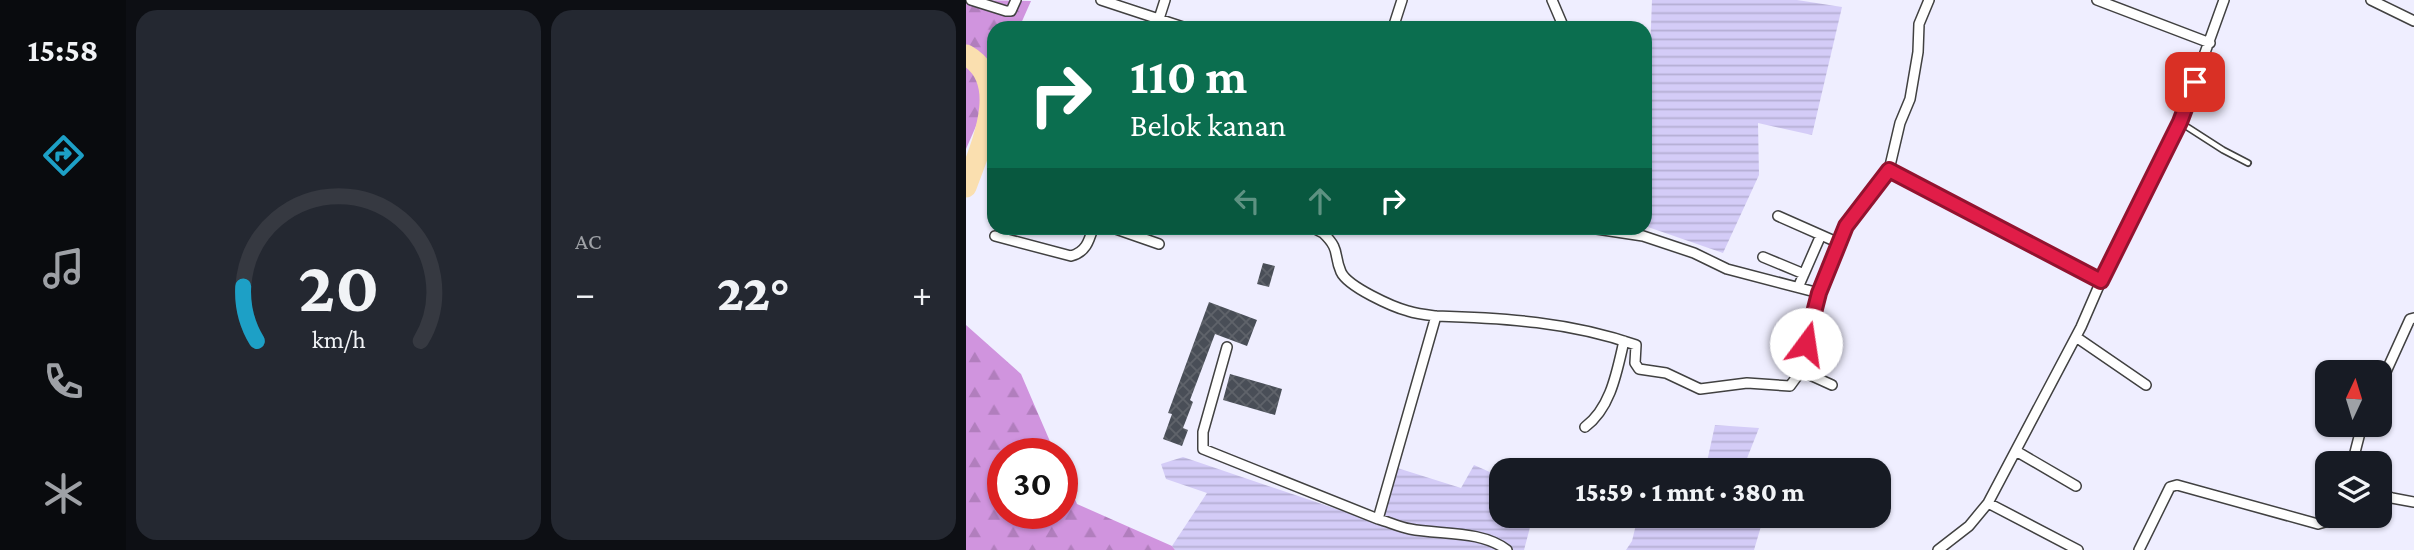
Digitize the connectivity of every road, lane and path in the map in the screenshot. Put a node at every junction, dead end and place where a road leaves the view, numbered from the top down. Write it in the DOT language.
graph roads {
  1 [pos="971,0"];
  2 [pos="1016,0"];
  3 [pos="1101,0"];
  4 [pos="1165,0"];
  5 [pos="1402,0"];
  6 [pos="1552,0"];
  7 [pos="1930,0"];
  8 [pos="2097,0"];
  9 [pos="2224,0"];
  10 [pos="2371,0"];
  11 [pos="1151,21"];
  12 [pos="1159,21"];
  13 [pos="1395,21"];
  14 [pos="1561,21"];
  15 [pos="2414,21"];
  16 [pos="2210,43"];
  17 [pos="2180,122"];
  18 [pos="2248,163"];
  19 [pos="1889,170"];
  20 [pos="1778,216"];
  21 [pos="1091,235"];
  22 [pos="1133,235"];
  23 [pos="1328,235"];
  24 [pos="1636,235"];
  25 [pos="1821,235"];
  26 [pos="995,236"];
  27 [pos="1839,243"];
  28 [pos="1159,244"];
  29 [pos="1763,257"];
  30 [pos="2101,281"];
  31 [pos="1819,293"];
  32 [pos="1436,316"];
  33 [pos="2414,318"];
  34 [pos="2076,337"];
  35 [pos="1623,341"];
  36 [pos="1227,347"];
  37 [pos="2391,360"];
  38 [pos="1800,370"];
  39 [pos="1832,385"];
  40 [pos="2146,385"];
  41 [pos="1586,427"];
  42 [pos="2016,451"];
  43 [pos="2076,486"];
  44 [pos="2392,498"];
  45 [pos="2414,502"];
  46 [pos="1988,503"];
  47 [pos="1378,519"];
  48 [pos="2315,523"];
  49 [pos="1507,550"];
  50 [pos="1938,550"];
  51 [pos="2078,550"];
  52 [pos="2139,550"];
  1 -- 2 [label="street"];
  3 -- 11 [label="street"];
  4 -- 12 [label="street"];
  5 -- 13 [label="street"];
  6 -- 14 [label="street"];
  7 -- 19 [label="street"];
  8 -- 16 [label="street"];
  9 -- 16 [label="street"];
  10 -- 15 [label="street"];
  16 -- 17 [label="street"];
  17 -- 18 [label="lane"];
  17 -- 30 [label="street"];
  19 -- 27 [label="street"];
  19 -- 30 [label="street"];
  20 -- 25 [label="street"];
  21 -- 26 [label="street"];
  22 -- 28 [label="street"];
  23 -- 32 [label="street"];
  24 -- 31 [label="street"];
  25 -- 27 [label="street"];
  25 -- 29 [label="street"];
  27 -- 31 [label="street"];
  30 -- 34 [label="street"];
  31 -- 38 [label="street"];
  32 -- 35 [label="street"];
  32 -- 47 [label="street"];
  33 -- 37 [label="street"];
  34 -- 40 [label="street"];
  34 -- 42 [label="street"];
  35 -- 38 [label="street"];
  35 -- 41 [label="street"];
  36 -- 47 [label="street"];
  38 -- 39 [label="street"];
  42 -- 43 [label="street"];
  42 -- 46 [label="street"];
  44 -- 45 [label="street"];
  46 -- 50 [label="street"];
  46 -- 51 [label="street"];
  47 -- 49 [label="street"];
  48 -- 52 [label="street"];
}
